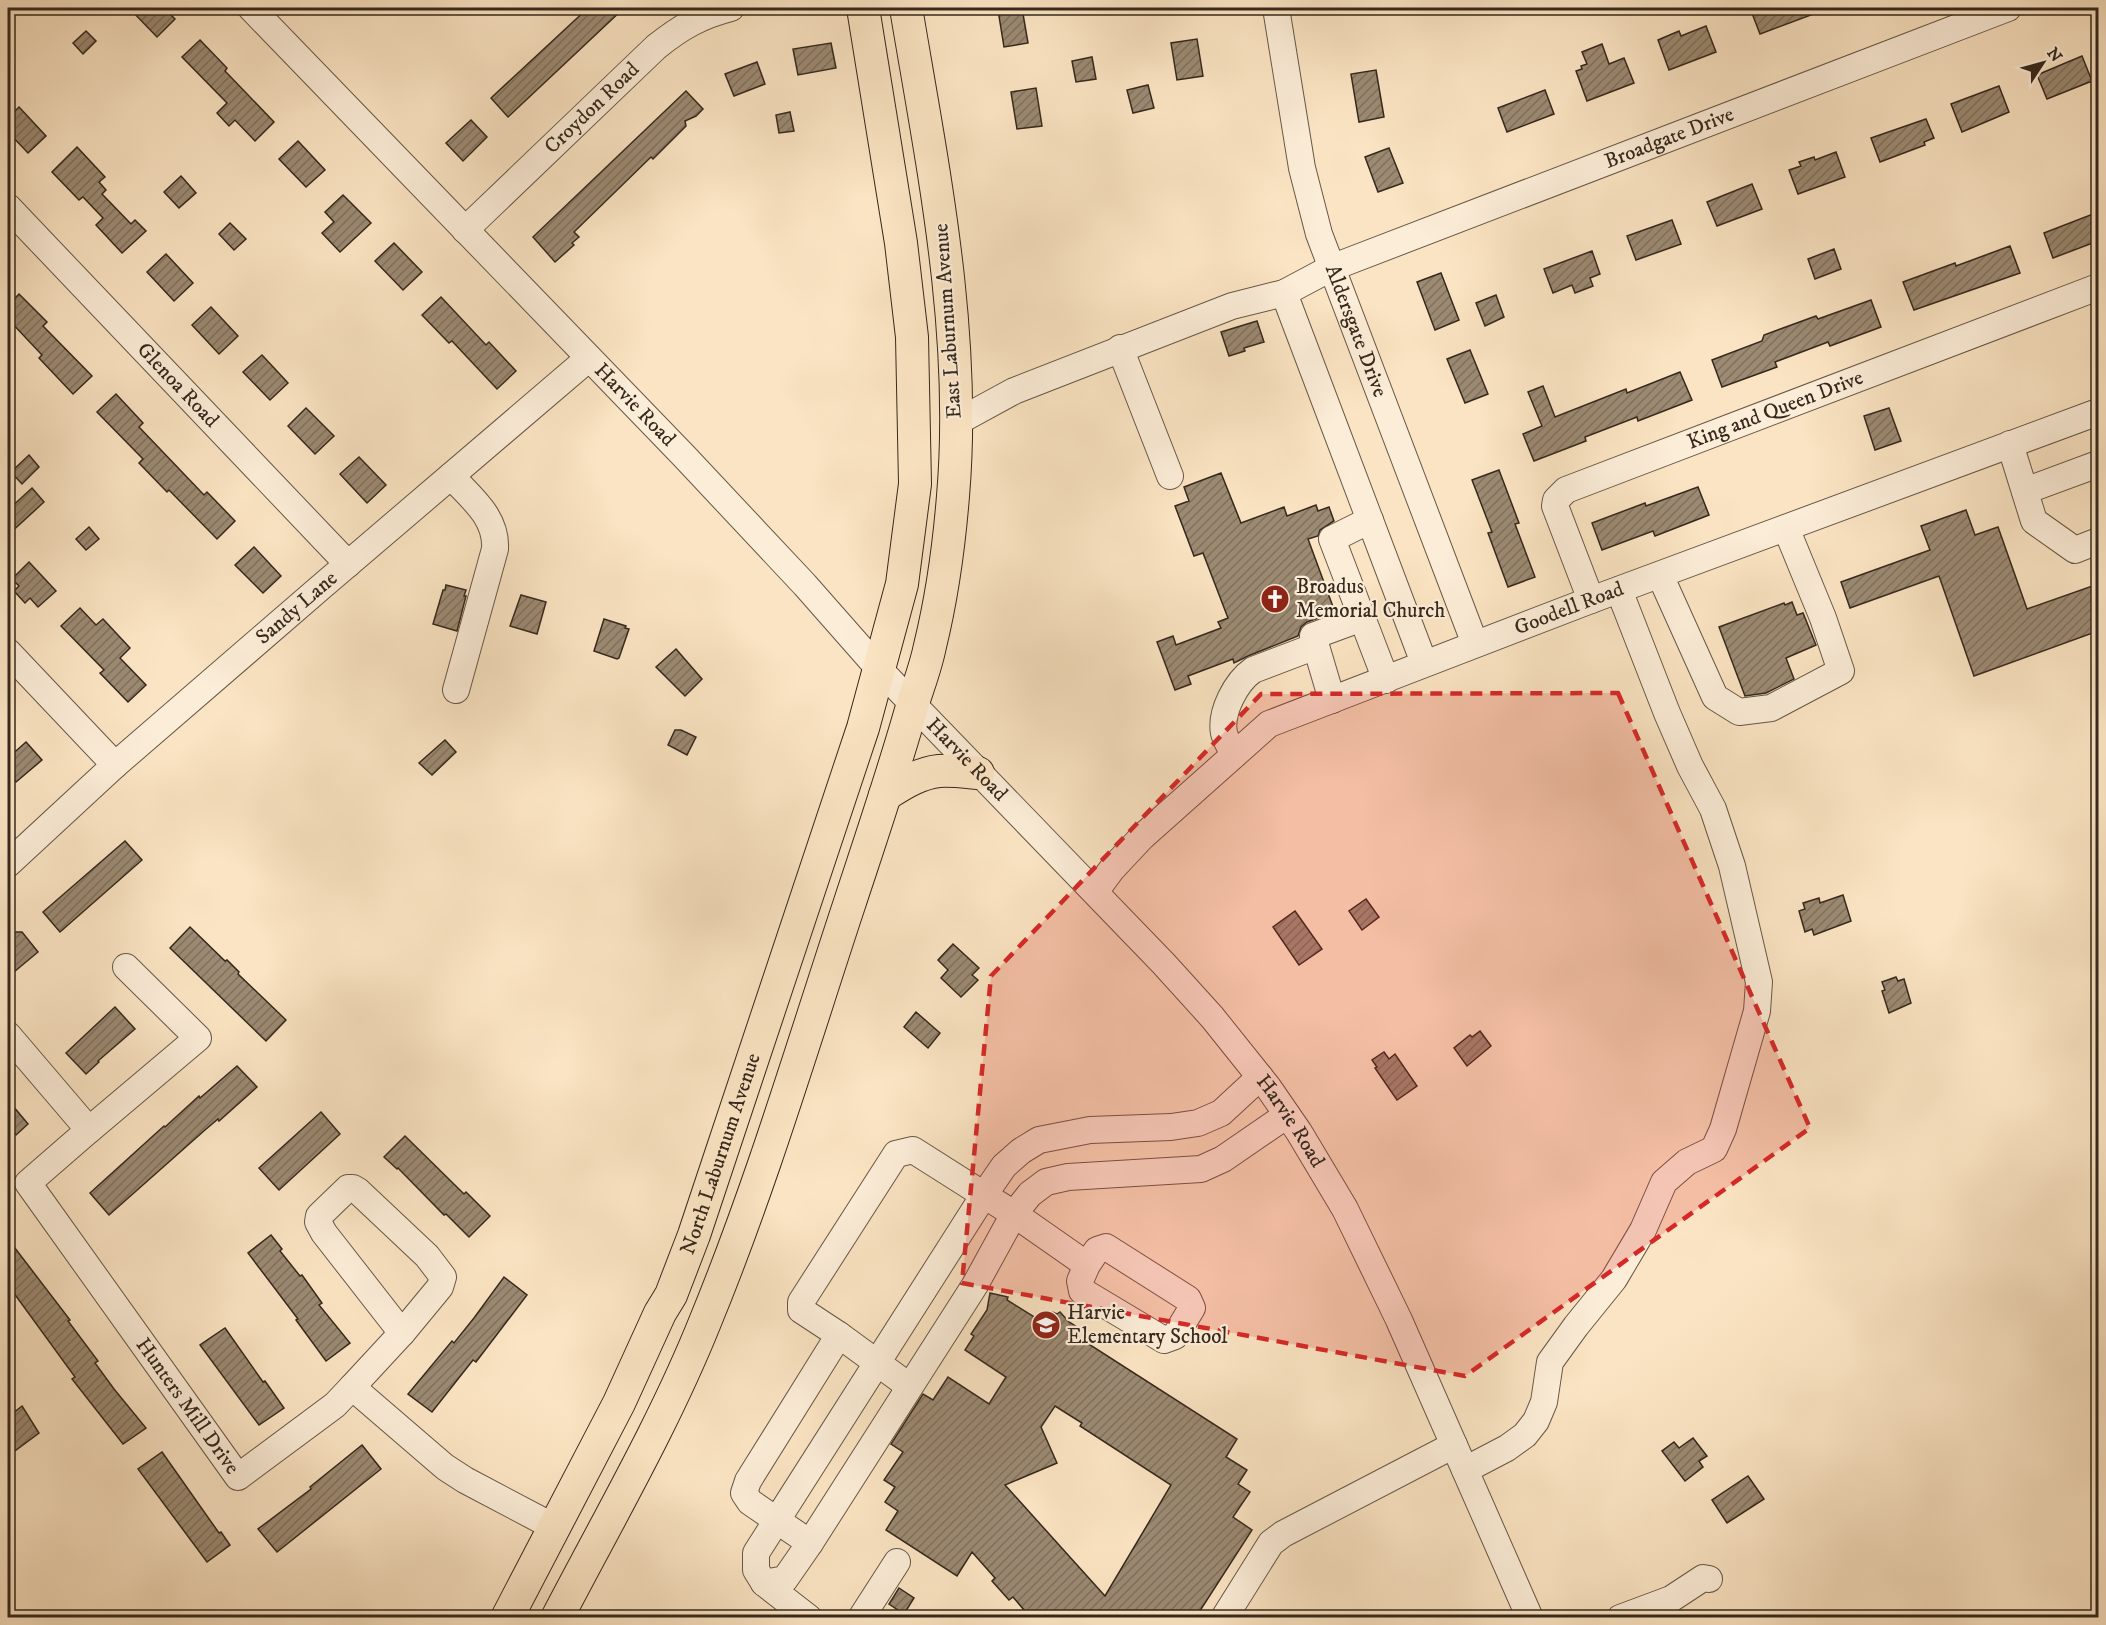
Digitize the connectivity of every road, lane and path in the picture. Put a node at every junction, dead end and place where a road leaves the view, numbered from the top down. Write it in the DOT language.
graph roads {
  1 [pos="251,8"];
  2 [pos="731,8"];
  3 [pos="863,8"];
  4 [pos="906,8"];
  5 [pos="1276,8"];
  6 [pos="2008,8"];
  7 [pos="8,207"];
  8 [pos="465,230"];
  9 [pos="1331,268"];
  10 [pos="2098,287"];
  11 [pos="1284,293"];
  12 [pos="1120,348"];
  13 [pos="589,358"];
  14 [pos="2098,412"];
  15 [pos="957,422"];
  16 [pos="2010,444"];
  17 [pos="2098,464"];
  18 [pos="1170,476"];
  19 [pos="451,477"];
  20 [pos="2025,491"];
  21 [pos="1370,520"];
  22 [pos="1786,528"];
  23 [pos="2098,541"];
  24 [pos="348,564"];
  25 [pos="1660,575"];
  26 [pos="1619,590"];
  27 [pos="1591,600"];
  28 [pos="1362,618"];
  29 [pos="1474,644"];
  30 [pos="1316,646"];
  31 [pos="8,652"];
  32 [pos="1424,663"];
  33 [pos="879,669"];
  34 [pos="1386,680"];
  35 [pos="456,690"];
  36 [pos="1332,700"];
  37 [pos="913,704"];
  38 [pos="1234,754"];
  39 [pos="116,765"];
  40 [pos="978,772"];
  41 [pos="885,795"];
  42 [pos="8,864"];
  43 [pos="1095,892"];
  44 [pos="126,967"];
  45 [pos="8,1035"];
  46 [pos="1260,1077"];
  47 [pos="1287,1115"];
  48 [pos="89,1131"];
  49 [pos="984,1195"];
  50 [pos="1014,1214"];
  51 [pos="1087,1265"];
  52 [pos="402,1333"];
  53 [pos="839,1335"];
  54 [pos="877,1362"];
  55 [pos="909,1386"];
  56 [pos="352,1387"];
  57 [pos="1454,1446"];
  58 [pos="1465,1470"];
  59 [pos="777,1521"];
  60 [pos="554,1527"];
  61 [pos="810,1543"];
  62 [pos="897,1562"];
  63 [pos="1709,1578"];
  64 [pos="764,1583"];
  65 [pos="507,1617"];
  66 [pos="557,1617"];
  67 [pos="809,1617"];
  68 [pos="861,1617"];
  69 [pos="1224,1617"];
  70 [pos="1530,1617"];
  71 [pos="1620,1617"];
  1 -- 8 [label="street, Harvie Road"];
  2 -- 8 [label="street, Croydon Road"];
  3 -- 33 [label="main road, East Laburnum Avenue"];
  4 -- 15 [label="main road, East Laburnum Avenue"];
  5 -- 9 [label="street, Aldersgate Drive"];
  6 -- 9 [label="street, Broadgate Drive"];
  7 -- 24 [label="street, Glenoa Road"];
  8 -- 13 [label="street, Harvie Road"];
  9 -- 11 [label="street, Broadgate Drive"];
  9 -- 29 [label="street, Aldersgate Drive"];
  10 -- 27 [label="street, King and Queen Drive"];
  11 -- 12 [label="street, Broadgate Drive"];
  11 -- 21 [label="street"];
  12 -- 15 [label="street, Broadgate Drive"];
  12 -- 18 [label="street"];
  13 -- 19 [label="street, Sandy Lane"];
  13 -- 33 [label="street, Harvie Road"];
  14 -- 16 [label="street, Goodell Road"];
  15 -- 37 [label="main road, East Laburnum Avenue"];
  16 -- 20 [label="street"];
  16 -- 22 [label="street, Goodell Road"];
  17 -- 20 [label="street"];
  19 -- 24 [label="street, Sandy Lane"];
  19 -- 35 [label="street"];
  20 -- 23 [label="street"];
  21 -- 28 [label="street"];
  21 -- 32 [label="street"];
  22 -- 25 [label="street, Goodell Road"];
  22 -- 25 [label="street"];
  24 -- 39 [label="street, Sandy Lane"];
  25 -- 26 [label="street, Goodell Road"];
  26 -- 27 [label="street, Goodell Road"];
  26 -- 58 [label="street"];
  27 -- 29 [label="street, Goodell Road"];
  28 -- 30 [label="street"];
  28 -- 34 [label="street"];
  29 -- 32 [label="street, Goodell Road"];
  30 -- 36 [label="street"];
  30 -- 38 [label="street"];
  31 -- 39 [label="street"];
  32 -- 34 [label="street, Goodell Road"];
  33 -- 37 [label="street, Harvie Road"];
  33 -- 60 [label="main road, North Laburnum Avenue"];
  34 -- 36 [label="street, Goodell Road"];
  36 -- 38 [label="street, Goodell Road"];
  37 -- 40 [label="street, Harvie Road"];
  37 -- 41 [label="main road, North Laburnum Avenue"];
  38 -- 43 [label="street, Goodell Road"];
  39 -- 42 [label="street, Sandy Lane"];
  40 -- 41 [label="main road"];
  40 -- 43 [label="street, Harvie Road"];
  41 -- 66 [label="main road, North Laburnum Avenue"];
  43 -- 46 [label="street, Harvie Road"];
  44 -- 48 [label="street"];
  45 -- 48 [label="street"];
  46 -- 47 [label="street, Harvie Road"];
  46 -- 49 [label="street"];
  47 -- 50 [label="street"];
  47 -- 57 [label="street, Harvie Road"];
  48 -- 56 [label="street, Hunters Mill Drive"];
  49 -- 50 [label="street"];
  49 -- 53 [label="street"];
  49 -- 54 [label="street"];
  50 -- 51 [label="street"];
  50 -- 55 [label="street"];
  52 -- 52 [label="street"];
  52 -- 56 [label="street"];
  53 -- 54 [label="street"];
  53 -- 59 [label="street"];
  54 -- 55 [label="street"];
  54 -- 59 [label="street"];
  55 -- 61 [label="street"];
  56 -- 60 [label="street"];
  57 -- 58 [label="street, Harvie Road"];
  57 -- 69 [label="street"];
  58 -- 70 [label="street, Harvie Road"];
  59 -- 61 [label="street"];
  59 -- 64 [label="street"];
  60 -- 65 [label="main road, North Laburnum Avenue"];
  61 -- 64 [label="street"];
  62 -- 68 [label="street"];
  63 -- 71 [label="street"];
  64 -- 67 [label="street"];
}
